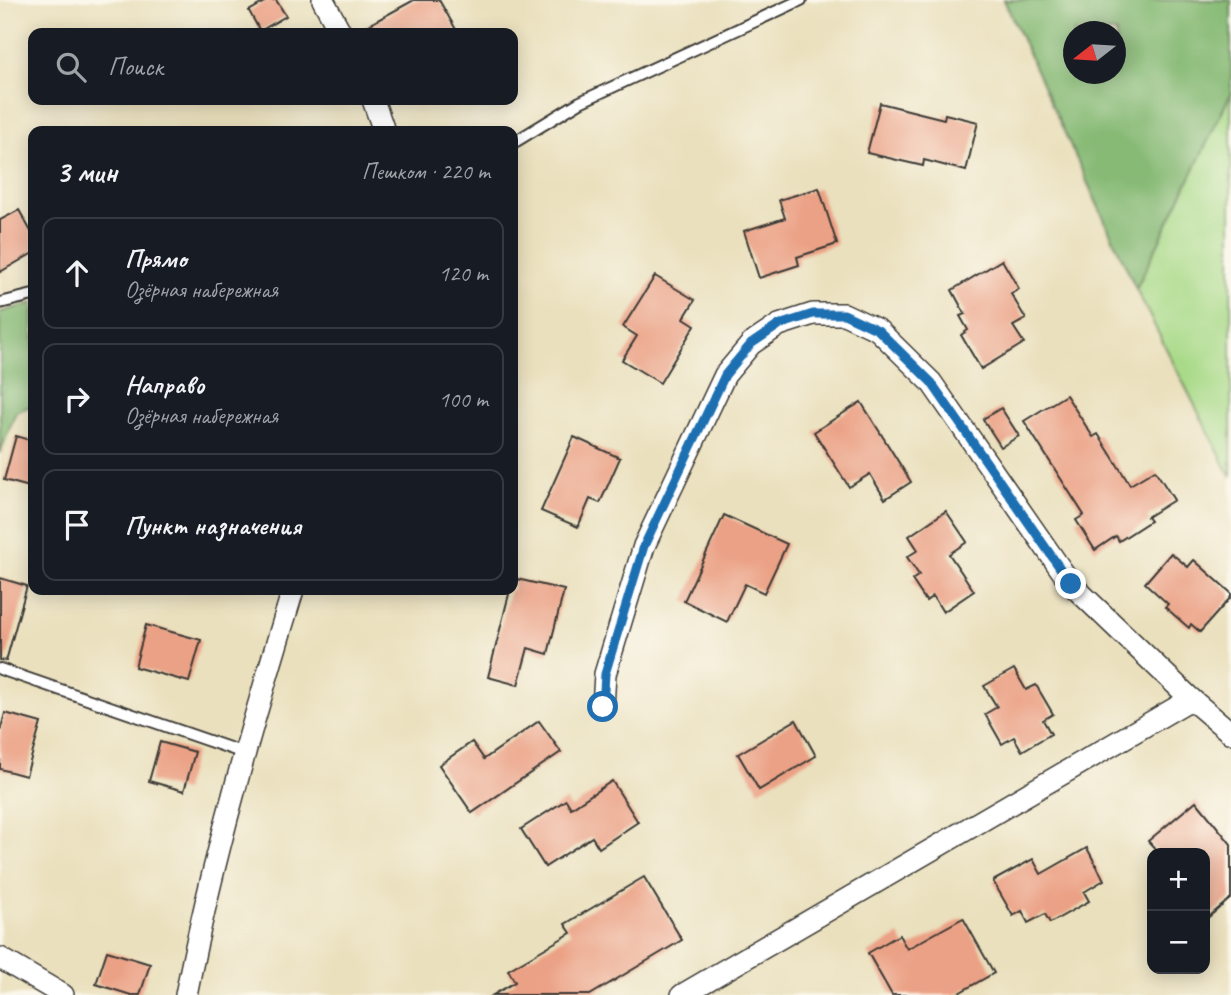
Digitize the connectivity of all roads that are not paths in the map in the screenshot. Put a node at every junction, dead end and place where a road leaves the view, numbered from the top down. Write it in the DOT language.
graph roads {
  1 [pos="323,0"];
  2 [pos="801,0"];
  3 [pos="338,28"];
  4 [pos="375,105"];
  5 [pos="382,126"];
  6 [pos="518,140"];
  7 [pos="28,296"];
  8 [pos="0,303"];
  9 [pos="291,595"];
  10 [pos="0,669"];
  11 [pos="1191,699"];
  12 [pos="603,707"];
  13 [pos="1231,733"];
  14 [pos="244,753"];
  15 [pos="0,958"];
  16 [pos="63,995"];
  17 [pos="186,995"];
  18 [pos="682,995"];
  1 -- 3 [label="street"];
  2 -- 6 [label="lane"];
  4 -- 5 [label="street"];
  7 -- 8 [label="lane"];
  9 -- 14 [label="street"];
  10 -- 14 [label="lane"];
  11 -- 12 [label="street"];
  11 -- 13 [label="street"];
  11 -- 18 [label="street"];
  14 -- 17 [label="street"];
  15 -- 16 [label="street"];
}
